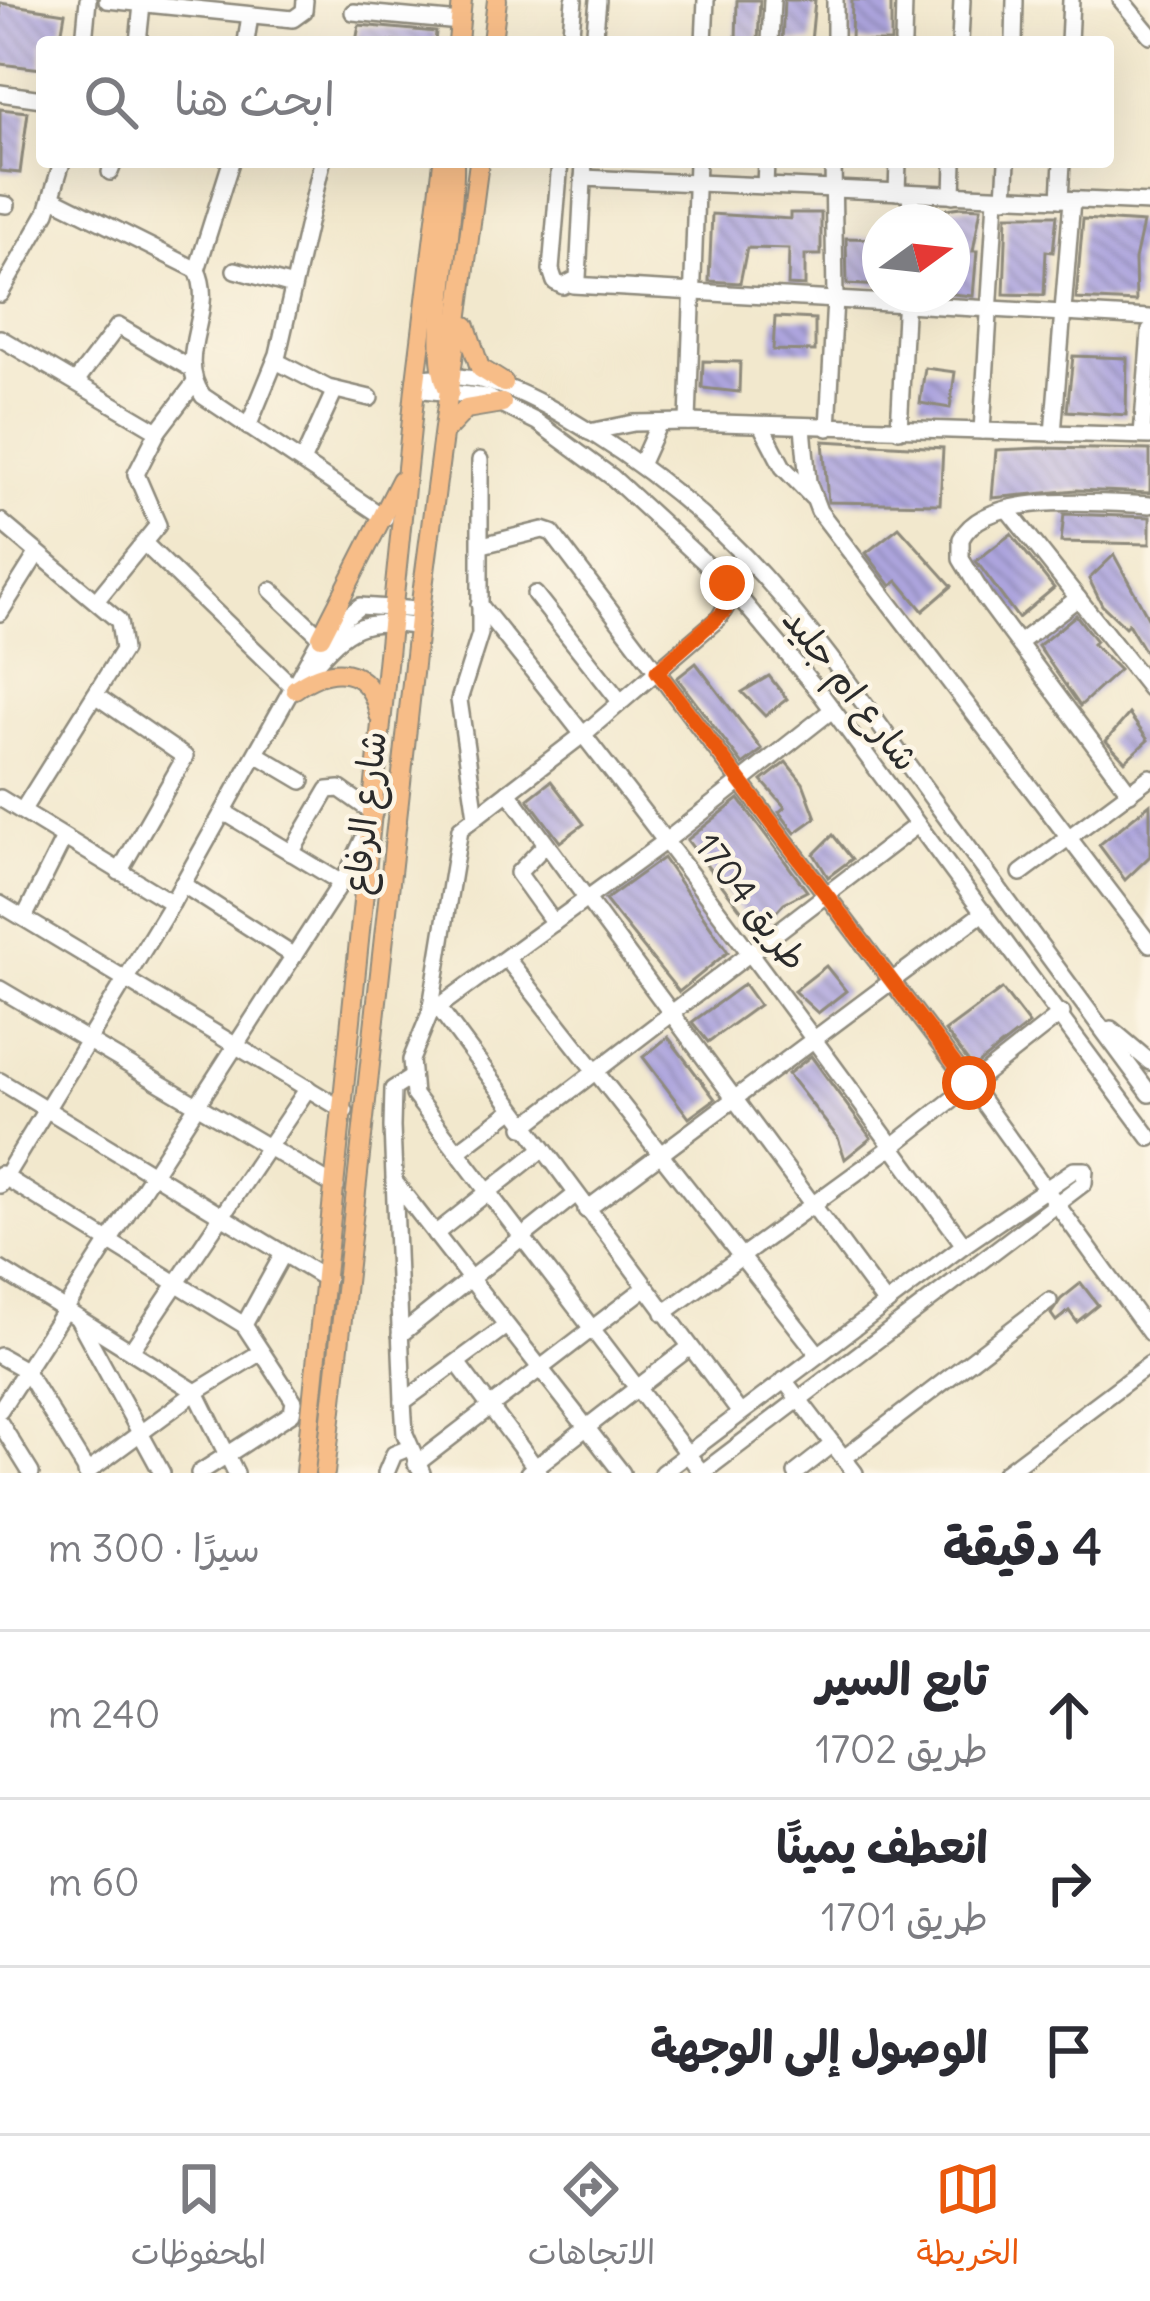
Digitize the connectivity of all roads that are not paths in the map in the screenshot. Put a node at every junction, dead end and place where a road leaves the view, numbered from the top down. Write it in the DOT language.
graph roads {
  1 [pos="88,0"];
  2 [pos="107,0"];
  3 [pos="305,0"];
  4 [pos="462,0"];
  5 [pos="496,0"];
  6 [pos="574,0"];
  7 [pos="598,0"];
  8 [pos="706,0"];
  9 [pos="772,0"];
  10 [pos="836,0"];
  11 [pos="904,0"];
  12 [pos="962,0"];
  13 [pos="1016,0"];
  14 [pos="1071,0"];
  15 [pos="1121,0"];
  16 [pos="142,5"];
  17 [pos="353,12"];
  18 [pos="250,15"];
  19 [pos="459,32"];
  20 [pos="1150,35"];
  21 [pos="85,36"];
  22 [pos="139,36"];
  23 [pos="247,36"];
  24 [pos="493,36"];
  25 [pos="571,36"];
  26 [pos="595,36"];
  27 [pos="704,36"];
  28 [pos="770,36"];
  29 [pos="835,36"];
  30 [pos="903,36"];
  31 [pos="960,36"];
  32 [pos="1014,36"];
  33 [pos="1069,36"];
  34 [pos="0,93"];
  35 [pos="36,98"];
  36 [pos="60,168"];
  37 [pos="229,168"];
  38 [pos="321,168"];
  39 [pos="442,168"];
  40 [pos="454,168"];
  41 [pos="478,168"];
  42 [pos="560,168"];
  43 [pos="697,168"];
  44 [pos="766,168"];
  45 [pos="833,168"];
  46 [pos="899,168"];
  47 [pos="954,168"];
  48 [pos="1006,168"];
  49 [pos="1063,168"];
  50 [pos="583,170"];
  51 [pos="696,182"];
  52 [pos="765,185"];
  53 [pos="832,188"];
  54 [pos="904,193"];
  55 [pos="953,195"];
  56 [pos="52,198"];
  57 [pos="1000,198"];
  58 [pos="1066,199"];
  59 [pos="1150,203"];
  60 [pos="906,204"];
  61 [pos="197,270"];
  62 [pos="235,270"];
  63 [pos="573,285"];
  64 [pos="293,286"];
  65 [pos="0,294"];
  66 [pos="694,295"];
  67 [pos="835,299"];
  68 [pos="862,299"];
  69 [pos="464,306"];
  70 [pos="970,306"];
  71 [pos="988,308"];
  72 [pos="904,312"];
  73 [pos="1062,312"];
  74 [pos="1150,318"];
  75 [pos="1150,331"];
  76 [pos="0,338"];
  77 [pos="275,361"];
  78 [pos="192,376"];
  79 [pos="1148,376"];
  80 [pos="77,380"];
  81 [pos="447,382"];
  82 [pos="415,384"];
  83 [pos="334,390"];
  84 [pos="503,393"];
  85 [pos="370,398"];
  86 [pos="688,422"];
  87 [pos="659,423"];
  88 [pos="760,425"];
  89 [pos="248,427"];
  90 [pos="802,427"];
  91 [pos="828,428"];
  92 [pos="899,430"];
  93 [pos="158,431"];
  94 [pos="982,431"];
  95 [pos="589,432"];
  96 [pos="1053,434"];
  97 [pos="1146,436"];
  98 [pos="440,451"];
  99 [pos="481,460"];
  100 [pos="302,462"];
  101 [pos="640,463"];
  102 [pos="407,464"];
  103 [pos="812,497"];
  104 [pos="1150,505"];
  105 [pos="1008,510"];
  106 [pos="385,518"];
  107 [pos="0,521"];
  108 [pos="146,545"];
  109 [pos="482,545"];
  110 [pos="37,554"];
  111 [pos="727,583"];
  112 [pos="271,590"];
  113 [pos="535,595"];
  114 [pos="1078,598"];
  115 [pos="96,601"];
  116 [pos="479,604"];
  117 [pos="0,613"];
  118 [pos="393,614"];
  119 [pos="419,618"];
  120 [pos="321,637"];
  121 [pos="1019,644"];
  122 [pos="657,671"];
  123 [pos="295,689"];
  124 [pos="1150,689"];
  125 [pos="95,695"];
  126 [pos="619,700"];
  127 [pos="832,710"];
  128 [pos="585,733"];
  129 [pos="382,738"];
  130 [pos="258,755"];
  131 [pos="1150,777"];
  132 [pos="302,782"];
  133 [pos="740,782"];
  134 [pos="508,792"];
  135 [pos="1130,793"];
  136 [pos="0,798"];
  137 [pos="22,811"];
  138 [pos="224,812"];
  139 [pos="476,815"];
  140 [pos="374,816"];
  141 [pos="916,825"];
  142 [pos="1070,838"];
  143 [pos="63,840"];
  144 [pos="667,840"];
  145 [pos="546,844"];
  146 [pos="291,853"];
  147 [pos="119,872"];
  148 [pos="1021,873"];
  149 [pos="340,883"];
  150 [pos="182,884"];
  151 [pos="826,895"];
  152 [pos="586,898"];
  153 [pos="172,903"];
  154 [pos="0,904"];
  155 [pos="984,912"];
  156 [pos="24,918"];
  157 [pos="554,923"];
  158 [pos="1147,934"];
  159 [pos="754,954"];
  160 [pos="294,956"];
  161 [pos="507,958"];
  162 [pos="128,976"];
  163 [pos="889,977"];
  164 [pos="0,989"];
  165 [pos="1079,998"];
  166 [pos="434,1010"];
  167 [pos="1062,1012"];
  168 [pos="672,1016"];
  169 [pos="814,1038"];
  170 [pos="87,1044"];
  171 [pos="237,1045"];
  172 [pos="1150,1062"];
  173 [pos="594,1074"];
  174 [pos="410,1079"];
  175 [pos="0,1082"];
  176 [pos="969,1083"];
  177 [pos="308,1088"];
  178 [pos="1150,1097"];
  179 [pos="735,1098"];
  180 [pos="196,1108"];
  181 [pos="47,1111"];
  182 [pos="345,1111"];
  183 [pos="511,1111"];
  184 [pos="1132,1112"];
  185 [pos="523,1127"];
  186 [pos="1148,1132"];
  187 [pos="892,1146"];
  188 [pos="269,1149"];
  189 [pos="541,1150"];
  190 [pos="457,1152"];
  191 [pos="657,1155"];
  192 [pos="152,1175"];
  193 [pos="2,1179"];
  194 [pos="394,1181"];
  195 [pos="336,1187"];
  196 [pos="486,1195"];
  197 [pos="575,1195"];
  198 [pos="1051,1197"];
  199 [pos="813,1204"];
  200 [pos="586,1210"];
  201 [pos="221,1216"];
  202 [pos="435,1234"];
  203 [pos="521,1238"];
  204 [pos="110,1242"];
  205 [pos="964,1244"];
  206 [pos="284,1254"];
  207 [pos="740,1258"];
  208 [pos="0,1269"];
  209 [pos="327,1280"];
  210 [pos="471,1281"];
  211 [pos="178,1286"];
  212 [pos="645,1288"];
  213 [pos="1049,1301"];
  214 [pos="886,1304"];
  215 [pos="71,1313"];
  216 [pos="664,1313"];
  217 [pos="244,1325"];
  218 [pos="506,1325"];
  219 [pos="590,1328"];
  220 [pos="1150,1333"];
  221 [pos="400,1335"];
  222 [pos="690,1347"];
  223 [pos="131,1351"];
  224 [pos="261,1352"];
  225 [pos="818,1354"];
  226 [pos="0,1357"];
  227 [pos="458,1364"];
  228 [pos="1150,1364"];
  229 [pos="540,1368"];
  230 [pos="25,1370"];
  231 [pos="784,1380"];
  232 [pos="638,1390"];
  233 [pos="196,1392"];
  234 [pos="800,1400"];
  235 [pos="403,1402"];
  236 [pos="489,1407"];
  237 [pos="0,1411"];
  238 [pos="740,1414"];
  239 [pos="0,1423"];
  240 [pos="588,1427"];
  241 [pos="140,1433"];
  242 [pos="839,1451"];
  243 [pos="226,1454"];
  244 [pos="687,1455"];
  245 [pos="416,1461"];
  246 [pos="534,1471"];
  247 [pos="31,1473"];
  248 [pos="87,1473"];
  249 [pos="162,1473"];
  250 [pos="199,1473"];
  251 [pos="236,1473"];
  252 [pos="305,1473"];
  253 [pos="326,1473"];
  254 [pos="386,1473"];
  255 [pos="622,1473"];
  256 [pos="662,1473"];
  257 [pos="702,1473"];
  258 [pos="796,1473"];
  259 [pos="855,1473"];
  260 [pos="1005,1473"];
  1 -- 21 [label="street"];
  2 -- 16 [label="street"];
  3 -- 18 [label="street"];
  4 -- 19 [label="main road"];
  5 -- 24 [label="main road"];
  6 -- 25 [label="street"];
  7 -- 26 [label="street"];
  8 -- 27 [label="street"];
  9 -- 28 [label="street"];
  10 -- 29 [label="street"];
  11 -- 30 [label="street"];
  12 -- 31 [label="street"];
  13 -- 32 [label="street"];
  14 -- 33 [label="street"];
  15 -- 20 [label="street"];
  16 -- 18 [label="street"];
  16 -- 22 [label="street"];
  17 -- 19 [label="street"];
  18 -- 23 [label="street"];
  34 -- 35 [label="street"];
  36 -- 56 [label="street"];
  37 -- 61 [label="street"];
  38 -- 64 [label="street"];
  39 -- 82 [label="main road, شارع الرفاع"];
  40 -- 81 [label="main road"];
  41 -- 69 [label="main road, شارع الرفاع"];
  42 -- 63 [label="street"];
  43 -- 51 [label="street"];
  44 -- 52 [label="street"];
  45 -- 53 [label="street"];
  46 -- 54 [label="street"];
  47 -- 55 [label="street"];
  48 -- 57 [label="street"];
  49 -- 58 [label="street"];
  50 -- 51 [label="street"];
  50 -- 63 [label="street"];
  51 -- 52 [label="street"];
  51 -- 66 [label="street"];
  52 -- 53 [label="street"];
  53 -- 54 [label="street"];
  53 -- 67 [label="street"];
  54 -- 55 [label="street"];
  54 -- 60 [label="street"];
  55 -- 57 [label="street"];
  56 -- 61 [label="street"];
  56 -- 65 [label="street"];
  57 -- 58 [label="street"];
  57 -- 71 [label="street"];
  58 -- 59 [label="street"];
  58 -- 73 [label="street"];
  61 -- 78 [label="street"];
  62 -- 64 [label="street"];
  63 -- 66 [label="street"];
  64 -- 77 [label="street"];
  66 -- 67 [label="street"];
  66 -- 86 [label="street"];
  67 -- 68 [label="street"];
  67 -- 91 [label="street"];
  69 -- 81 [label="main road, شارع الرفاع"];
  69 -- 84 [label="main road"];
  70 -- 71 [label="street"];
  71 -- 73 [label="street"];
  71 -- 94 [label="street"];
  72 -- 92 [label="street"];
  73 -- 74 [label="street"];
  73 -- 96 [label="street"];
  75 -- 79 [label="street"];
  76 -- 80 [label="street"];
  77 -- 83 [label="street"];
  77 -- 89 [label="street"];
  78 -- 80 [label="street"];
  78 -- 89 [label="street"];
  78 -- 93 [label="street"];
  79 -- 97 [label="street"];
  80 -- 93 [label="street"];
  81 -- 82 [label="street, شارع ام جليد"];
  81 -- 84 [label="street, شارع ام جليد"];
  81 -- 98 [label="main road, شارع الرفاع"];
  82 -- 102 [label="main road, شارع الرفاع"];
  83 -- 85 [label="street"];
  83 -- 100 [label="street"];
  84 -- 95 [label="street, شارع ام جليد"];
  84 -- 98 [label="main road"];
  84 -- 111 [label="street, شارع ام جليد"];
  86 -- 87 [label="street"];
  86 -- 88 [label="street"];
  87 -- 95 [label="street"];
  87 -- 101 [label="street"];
  88 -- 90 [label="street"];
  88 -- 103 [label="street"];
  89 -- 100 [label="street"];
  90 -- 91 [label="street"];
  90 -- 103 [label="street"];
  91 -- 92 [label="street"];
  92 -- 94 [label="street"];
  93 -- 108 [label="street"];
  94 -- 96 [label="street"];
  95 -- 101 [label="street, شارع ام جليد"];
  96 -- 97 [label="street"];
  98 -- 119 [label="main road, شارع الرفاع"];
  99 -- 109 [label="street"];
  100 -- 106 [label="street"];
  101 -- 165 [label="street, شارع ام جليد"];
  102 -- 106 [label="main road"];
  102 -- 118 [label="main road, شارع الرفاع"];
  103 -- 142 [label="street"];
  104 -- 105 [label="street"];
  105 -- 114 [label="street"];
  105 -- 121 [label="street"];
  106 -- 120 [label="main road"];
  107 -- 110 [label="street"];
  108 -- 115 [label="street"];
  108 -- 123 [label="street"];
  109 -- 116 [label="street"];
  109 -- 122 [label="street"];
  110 -- 115 [label="street"];
  110 -- 117 [label="street"];
  111 -- 122 [label="street"];
  111 -- 127 [label="street, شارع ام جليد"];
  112 -- 120 [label="street"];
  113 -- 126 [label="street"];
  114 -- 121 [label="street"];
  114 -- 124 [label="street"];
  115 -- 125 [label="street"];
  116 -- 128 [label="street, طريق 1704"];
  116 -- 139 [label="street"];
  118 -- 119 [label="street"];
  118 -- 120 [label="street"];
  118 -- 123 [label="street"];
  118 -- 129 [label="main road, شارع الرفاع"];
  119 -- 253 [label="main road, شارع الرفاع"];
  120 -- 123 [label="street"];
  121 -- 135 [label="street"];
  122 -- 126 [label="street"];
  122 -- 133 [label="street"];
  123 -- 129 [label="main road"];
  123 -- 130 [label="street"];
  125 -- 137 [label="street"];
  125 -- 147 [label="street"];
  126 -- 128 [label="street"];
  127 -- 133 [label="street"];
  127 -- 141 [label="street, شارع ام جليد"];
  128 -- 134 [label="street"];
  128 -- 144 [label="street, طريق 1704"];
  129 -- 140 [label="main road, شارع الرفاع"];
  130 -- 132 [label="street"];
  130 -- 138 [label="street"];
  131 -- 135 [label="street"];
  133 -- 144 [label="street"];
  133 -- 151 [label="street"];
  134 -- 139 [label="street"];
  134 -- 145 [label="street"];
  135 -- 142 [label="street"];
  136 -- 137 [label="street"];
  137 -- 143 [label="street"];
  138 -- 146 [label="street"];
  138 -- 150 [label="street"];
  139 -- 166 [label="street"];
  140 -- 146 [label="street"];
  140 -- 149 [label="street"];
  140 -- 182 [label="main road, شارع الرفاع"];
  141 -- 151 [label="street"];
  141 -- 155 [label="street, شارع ام جليد"];
  142 -- 148 [label="street"];
  142 -- 158 [label="street"];
  143 -- 147 [label="street"];
  143 -- 156 [label="street"];
  144 -- 152 [label="street"];
  144 -- 159 [label="street, طريق 1704"];
  145 -- 152 [label="street"];
  145 -- 157 [label="street"];
  146 -- 149 [label="street"];
  147 -- 153 [label="street"];
  149 -- 160 [label="street"];
  150 -- 153 [label="street"];
  150 -- 160 [label="street"];
  151 -- 159 [label="street"];
  151 -- 163 [label="street"];
  152 -- 157 [label="street"];
  152 -- 168 [label="street"];
  153 -- 162 [label="street"];
  154 -- 156 [label="street"];
  155 -- 163 [label="street"];
  155 -- 167 [label="street, شارع ام جليد"];
  156 -- 162 [label="street"];
  157 -- 161 [label="street"];
  159 -- 168 [label="street"];
  159 -- 169 [label="street, طريق 1704"];
  160 -- 171 [label="street"];
  161 -- 166 [label="street"];
  161 -- 173 [label="street"];
  162 -- 170 [label="street"];
  162 -- 171 [label="street"];
  163 -- 169 [label="street"];
  163 -- 176 [label="street"];
  164 -- 170 [label="street"];
  165 -- 172 [label="street"];
  165 -- 178 [label="street, شارع ام جليد"];
  166 -- 174 [label="street"];
  166 -- 183 [label="street"];
  167 -- 176 [label="street"];
  167 -- 184 [label="street, شارع ام جليد"];
  168 -- 173 [label="street"];
  168 -- 179 [label="street"];
  169 -- 179 [label="street"];
  169 -- 187 [label="street, طريق 1704"];
  170 -- 180 [label="street"];
  170 -- 181 [label="street"];
  171 -- 177 [label="street"];
  171 -- 180 [label="street"];
  173 -- 185 [label="street"];
  173 -- 191 [label="street"];
  174 -- 190 [label="street"];
  174 -- 194 [label="street"];
  175 -- 181 [label="street"];
  176 -- 187 [label="street"];
  176 -- 198 [label="street"];
  177 -- 182 [label="street"];
  177 -- 188 [label="street"];
  178 -- 184 [label="street"];
  179 -- 191 [label="street"];
  179 -- 199 [label="street"];
  180 -- 188 [label="street"];
  180 -- 192 [label="street"];
  181 -- 192 [label="street"];
  181 -- 193 [label="street"];
  182 -- 195 [label="main road, شارع الرفاع"];
  183 -- 185 [label="street"];
  183 -- 190 [label="street"];
  184 -- 186 [label="street, شارع ام جليد"];
  185 -- 189 [label="street"];
  187 -- 199 [label="street"];
  187 -- 205 [label="street, طريق 1704"];
  188 -- 195 [label="street"];
  188 -- 201 [label="street"];
  189 -- 196 [label="street"];
  189 -- 197 [label="street"];
  190 -- 196 [label="street"];
  191 -- 200 [label="street"];
  191 -- 207 [label="street"];
  192 -- 201 [label="street"];
  192 -- 204 [label="street"];
  193 -- 204 [label="street"];
  194 -- 202 [label="street"];
  194 -- 221 [label="street"];
  195 -- 209 [label="main road, شارع الرفاع"];
  196 -- 202 [label="street"];
  196 -- 203 [label="street"];
  197 -- 200 [label="street"];
  197 -- 203 [label="street"];
  198 -- 205 [label="street"];
  198 -- 220 [label="street"];
  198 -- 234 [label="street"];
  199 -- 207 [label="street"];
  199 -- 214 [label="street"];
  200 -- 212 [label="street"];
  201 -- 206 [label="street"];
  201 -- 211 [label="street"];
  202 -- 210 [label="street"];
  203 -- 210 [label="street"];
  203 -- 219 [label="street"];
  204 -- 211 [label="street"];
  204 -- 215 [label="street"];
  205 -- 214 [label="street"];
  206 -- 209 [label="street"];
  206 -- 217 [label="street"];
  207 -- 216 [label="street"];
  207 -- 225 [label="street"];
  208 -- 215 [label="street"];
  209 -- 252 [label="main road, شارع الرفاع"];
  210 -- 218 [label="street"];
  210 -- 221 [label="street"];
  211 -- 217 [label="street"];
  211 -- 223 [label="street"];
  212 -- 216 [label="street"];
  212 -- 219 [label="street"];
  213 -- 242 [label="street"];
  214 -- 225 [label="street"];
  215 -- 223 [label="street"];
  215 -- 230 [label="street"];
  215 -- 241 [label="street"];
  216 -- 222 [label="street"];
  217 -- 224 [label="street"];
  218 -- 227 [label="street"];
  218 -- 229 [label="street"];
  219 -- 229 [label="street"];
  219 -- 232 [label="street"];
  221 -- 235 [label="street"];
  222 -- 232 [label="street"];
  222 -- 238 [label="street"];
  223 -- 233 [label="street"];
  224 -- 233 [label="street"];
  224 -- 243 [label="street"];
  225 -- 231 [label="street"];
  226 -- 230 [label="street"];
  227 -- 235 [label="street"];
  227 -- 236 [label="street"];
  228 -- 260 [label="street"];
  229 -- 236 [label="street"];
  229 -- 240 [label="street"];
  230 -- 237 [label="street"];
  230 -- 248 [label="street"];
  231 -- 234 [label="street"];
  231 -- 238 [label="street"];
  232 -- 240 [label="street"];
  232 -- 244 [label="street"];
  233 -- 241 [label="street"];
  233 -- 243 [label="street"];
  234 -- 242 [label="street"];
  234 -- 257 [label="street"];
  235 -- 245 [label="street"];
  236 -- 245 [label="street"];
  236 -- 246 [label="street"];
  238 -- 244 [label="street"];
  239 -- 247 [label="street"];
  240 -- 246 [label="street"];
  240 -- 255 [label="street"];
  241 -- 248 [label="street"];
  241 -- 249 [label="street"];
  242 -- 258 [label="street"];
  242 -- 259 [label="street"];
  243 -- 250 [label="street"];
  243 -- 251 [label="street"];
  244 -- 256 [label="street"];
  244 -- 257 [label="street"];
  245 -- 254 [label="street"];
}
